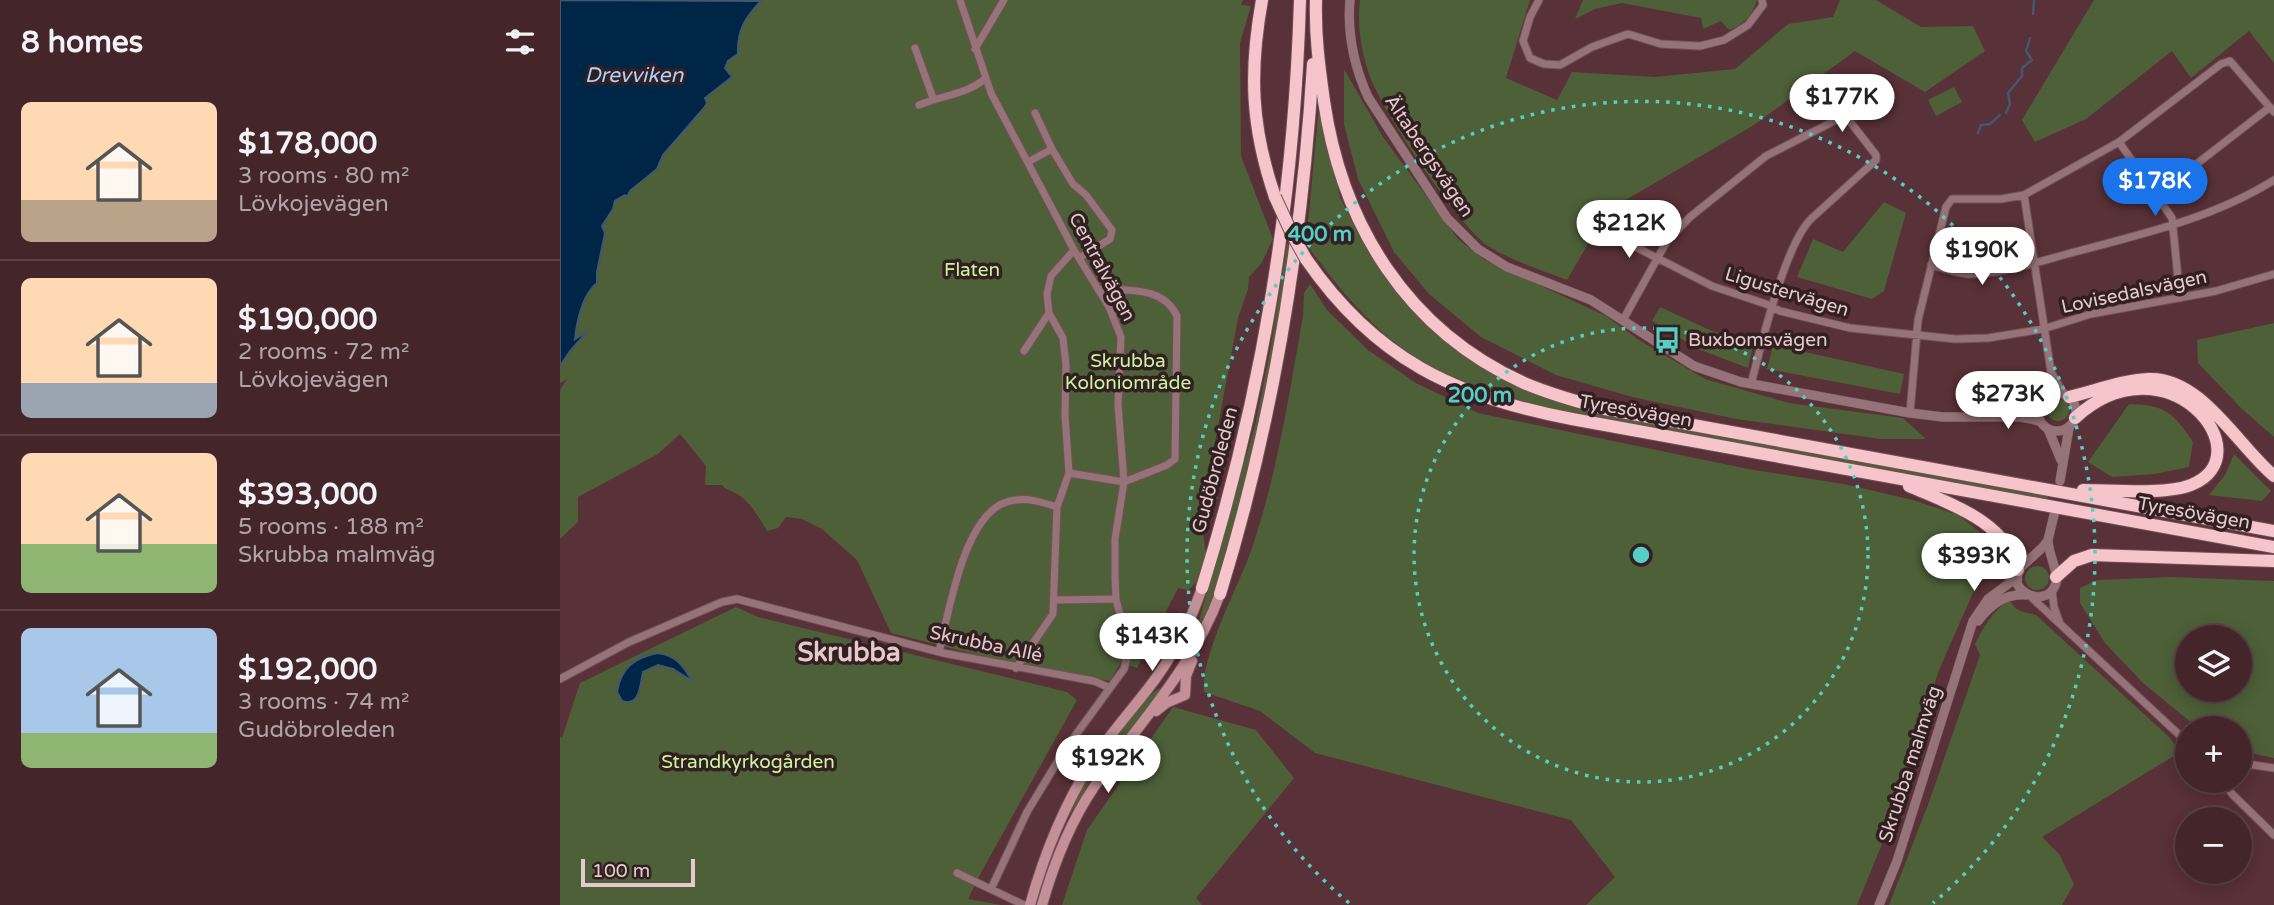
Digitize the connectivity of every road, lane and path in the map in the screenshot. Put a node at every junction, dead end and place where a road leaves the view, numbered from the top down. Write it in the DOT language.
graph roads {
  1 [pos="960,0"];
  2 [pos="1004,0"];
  3 [pos="1262,0"];
  4 [pos="1300,0"];
  5 [pos="1316,0"];
  6 [pos="1350,0"];
  7 [pos="1539,0"];
  8 [pos="1762,0"];
  9 [pos="1315,39"];
  10 [pos="915,48"];
  11 [pos="975,49"];
  12 [pos="986,78"];
  13 [pos="933,98"];
  14 [pos="919,105"];
  15 [pos="2272,109"];
  16 [pos="1035,113"];
  17 [pos="2119,142"];
  18 [pos="1052,149"];
  19 [pos="1028,162"];
  20 [pos="2274,180"];
  21 [pos="2154,193"];
  22 [pos="2024,195"];
  23 [pos="2173,225"];
  24 [pos="1616,237"];
  25 [pos="1074,250"];
  26 [pos="1079,258"];
  27 [pos="1656,259"];
  28 [pos="2034,263"];
  29 [pos="1931,265"];
  30 [pos="2274,274"];
  31 [pos="1099,289"];
  32 [pos="2180,298"];
  33 [pos="1773,307"];
  34 [pos="1049,313"];
  35 [pos="1623,320"];
  36 [pos="2043,329"];
  37 [pos="1916,335"];
  38 [pos="1024,351"];
  39 [pos="2050,372"];
  40 [pos="1751,384"];
  41 [pos="2066,395"];
  42 [pos="2043,399"];
  43 [pos="1910,413"];
  44 [pos="1982,416"];
  45 [pos="2040,421"];
  46 [pos="2072,423"];
  47 [pos="2048,429"];
  48 [pos="2062,460"];
  49 [pos="1069,472"];
  50 [pos="2274,476"];
  51 [pos="1888,477"];
  52 [pos="2060,481"];
  53 [pos="1124,482"];
  54 [pos="2042,489"];
  55 [pos="1057,507"];
  56 [pos="2054,515"];
  57 [pos="2274,531"];
  58 [pos="2048,540"];
  59 [pos="2274,547"];
  60 [pos="2031,558"];
  61 [pos="2274,561"];
  62 [pos="2017,574"];
  63 [pos="2054,577"];
  64 [pos="1202,588"];
  65 [pos="1220,594"];
  66 [pos="2028,595"];
  67 [pos="1116,598"];
  68 [pos="1055,600"];
  69 [pos="1207,625"];
  70 [pos="2061,625"];
  71 [pos="1971,632"];
  72 [pos="1183,636"];
  73 [pos="939,652"];
  74 [pos="1016,668"];
  75 [pos="560,679"];
  76 [pos="1171,685"];
  77 [pos="1110,688"];
  78 [pos="1185,695"];
  79 [pos="1141,724"];
  80 [pos="2175,731"];
  81 [pos="2252,765"];
  82 [pos="2274,768"];
  83 [pos="2231,793"];
  84 [pos="2274,835"];
  85 [pos="957,873"];
  86 [pos="991,890"];
  87 [pos="1024,905"];
  88 [pos="1030,905"];
  89 [pos="1042,905"];
  90 [pos="1879,905"];
  1 -- 11 [label="street, Centralvägen"];
  2 -- 11 [label="street"];
  3 -- 51 [label="highway, Tyresövägen, bridge"];
  4 -- 64 [label="highway, Gudöbroleden"];
  5 -- 9 [label="highway, Tyresövägen"];
  6 -- 35 [label="street, Ältabergsvägen"];
  7 -- 8 [label="street"];
  9 -- 54 [label="highway, Tyresövägen"];
  9 -- 65 [label="highway, Gudöbroleden"];
  10 -- 13 [label="street"];
  11 -- 12 [label="street, Centralvägen"];
  12 -- 13 [label="street"];
  12 -- 19 [label="street, Centralvägen"];
  13 -- 14 [label="street"];
  15 -- 17 [label="street"];
  15 -- 21 [label="street"];
  16 -- 18 [label="street"];
  17 -- 21 [label="street"];
  17 -- 22 [label="street"];
  18 -- 19 [label="street"];
  18 -- 26 [label="street"];
  19 -- 25 [label="street, Centralvägen"];
  20 -- 23 [label="street"];
  21 -- 23 [label="street"];
  22 -- 28 [label="street"];
  22 -- 29 [label="street"];
  23 -- 28 [label="street"];
  23 -- 32 [label="street"];
  24 -- 27 [label="street, Ligustervägen"];
  25 -- 26 [label="street, Centralvägen"];
  25 -- 34 [label="street"];
  26 -- 31 [label="street, Centralvägen"];
  27 -- 33 [label="street, Ligustervägen"];
  27 -- 33 [label="street"];
  27 -- 35 [label="street"];
  28 -- 29 [label="street"];
  28 -- 36 [label="street"];
  29 -- 37 [label="street"];
  30 -- 32 [label="street, Lovisedalsvägen"];
  31 -- 53 [label="street, Centralvägen"];
  31 -- 53 [label="street"];
  32 -- 36 [label="street, Lovisedalsvägen"];
  33 -- 37 [label="street, Ligustervägen"];
  33 -- 40 [label="street"];
  34 -- 38 [label="street"];
  34 -- 49 [label="street"];
  35 -- 40 [label="street, Ältabergsvägen"];
  36 -- 37 [label="street, Ligustervägen"];
  36 -- 39 [label="street, Lovisedalsvägen"];
  37 -- 43 [label="street"];
  39 -- 41 [label="street, Lovisedalsvägen"];
  39 -- 42 [label="street, Lovisedalsvägen"];
  40 -- 43 [label="street, Ältabergsvägen"];
  41 -- 42 [label="street"];
  41 -- 46 [label="street"];
  41 -- 50 [label="highway"];
  42 -- 44 [label="street, Ältabergsvägen"];
  42 -- 45 [label="street"];
  43 -- 44 [label="street, Ältabergsvägen"];
  44 -- 45 [label="street, Ältabergsvägen"];
  45 -- 47 [label="street"];
  46 -- 47 [label="street"];
  46 -- 48 [label="street"];
  46 -- 54 [label="highway"];
  47 -- 48 [label="street"];
  48 -- 52 [label="street"];
  49 -- 53 [label="street"];
  49 -- 55 [label="street"];
  51 -- 59 [label="highway, Tyresövägen"];
  51 -- 62 [label="highway"];
  53 -- 67 [label="street, Centralvägen"];
  54 -- 57 [label="highway, Tyresövägen"];
  55 -- 68 [label="street"];
  55 -- 73 [label="street"];
  56 -- 58 [label="street"];
  58 -- 60 [label="street"];
  58 -- 63 [label="street"];
  60 -- 62 [label="street"];
  60 -- 63 [label="street"];
  61 -- 63 [label="highway"];
  62 -- 66 [label="street"];
  62 -- 71 [label="street, Skrubba malmväg"];
  63 -- 66 [label="street"];
  63 -- 70 [label="street"];
  64 -- 72 [label="main road, Gudöbroleden"];
  65 -- 69 [label="main road, Gudöbroleden"];
  66 -- 70 [label="street"];
  66 -- 71 [label="street, Skrubba malmväg"];
  67 -- 68 [label="street"];
  67 -- 77 [label="street, Centralvägen"];
  68 -- 74 [label="street"];
  69 -- 76 [label="main road, Gudöbroleden"];
  69 -- 78 [label="main road"];
  70 -- 80 [label="street"];
  71 -- 90 [label="street, Skrubba malmväg"];
  72 -- 76 [label="main road"];
  72 -- 88 [label="main road, Gudöbroleden"];
  73 -- 74 [label="street, Skrubba Allé"];
  73 -- 75 [label="street, Skrubba Allé"];
  74 -- 77 [label="street, Skrubba Allé"];
  76 -- 78 [label="main road"];
  76 -- 79 [label="main road, Gudöbroleden"];
  77 -- 86 [label="street"];
  78 -- 79 [label="main road"];
  79 -- 89 [label="main road, Gudöbroleden"];
  81 -- 82 [label="street"];
  83 -- 84 [label="street"];
  85 -- 86 [label="street"];
  86 -- 87 [label="street"];
}
